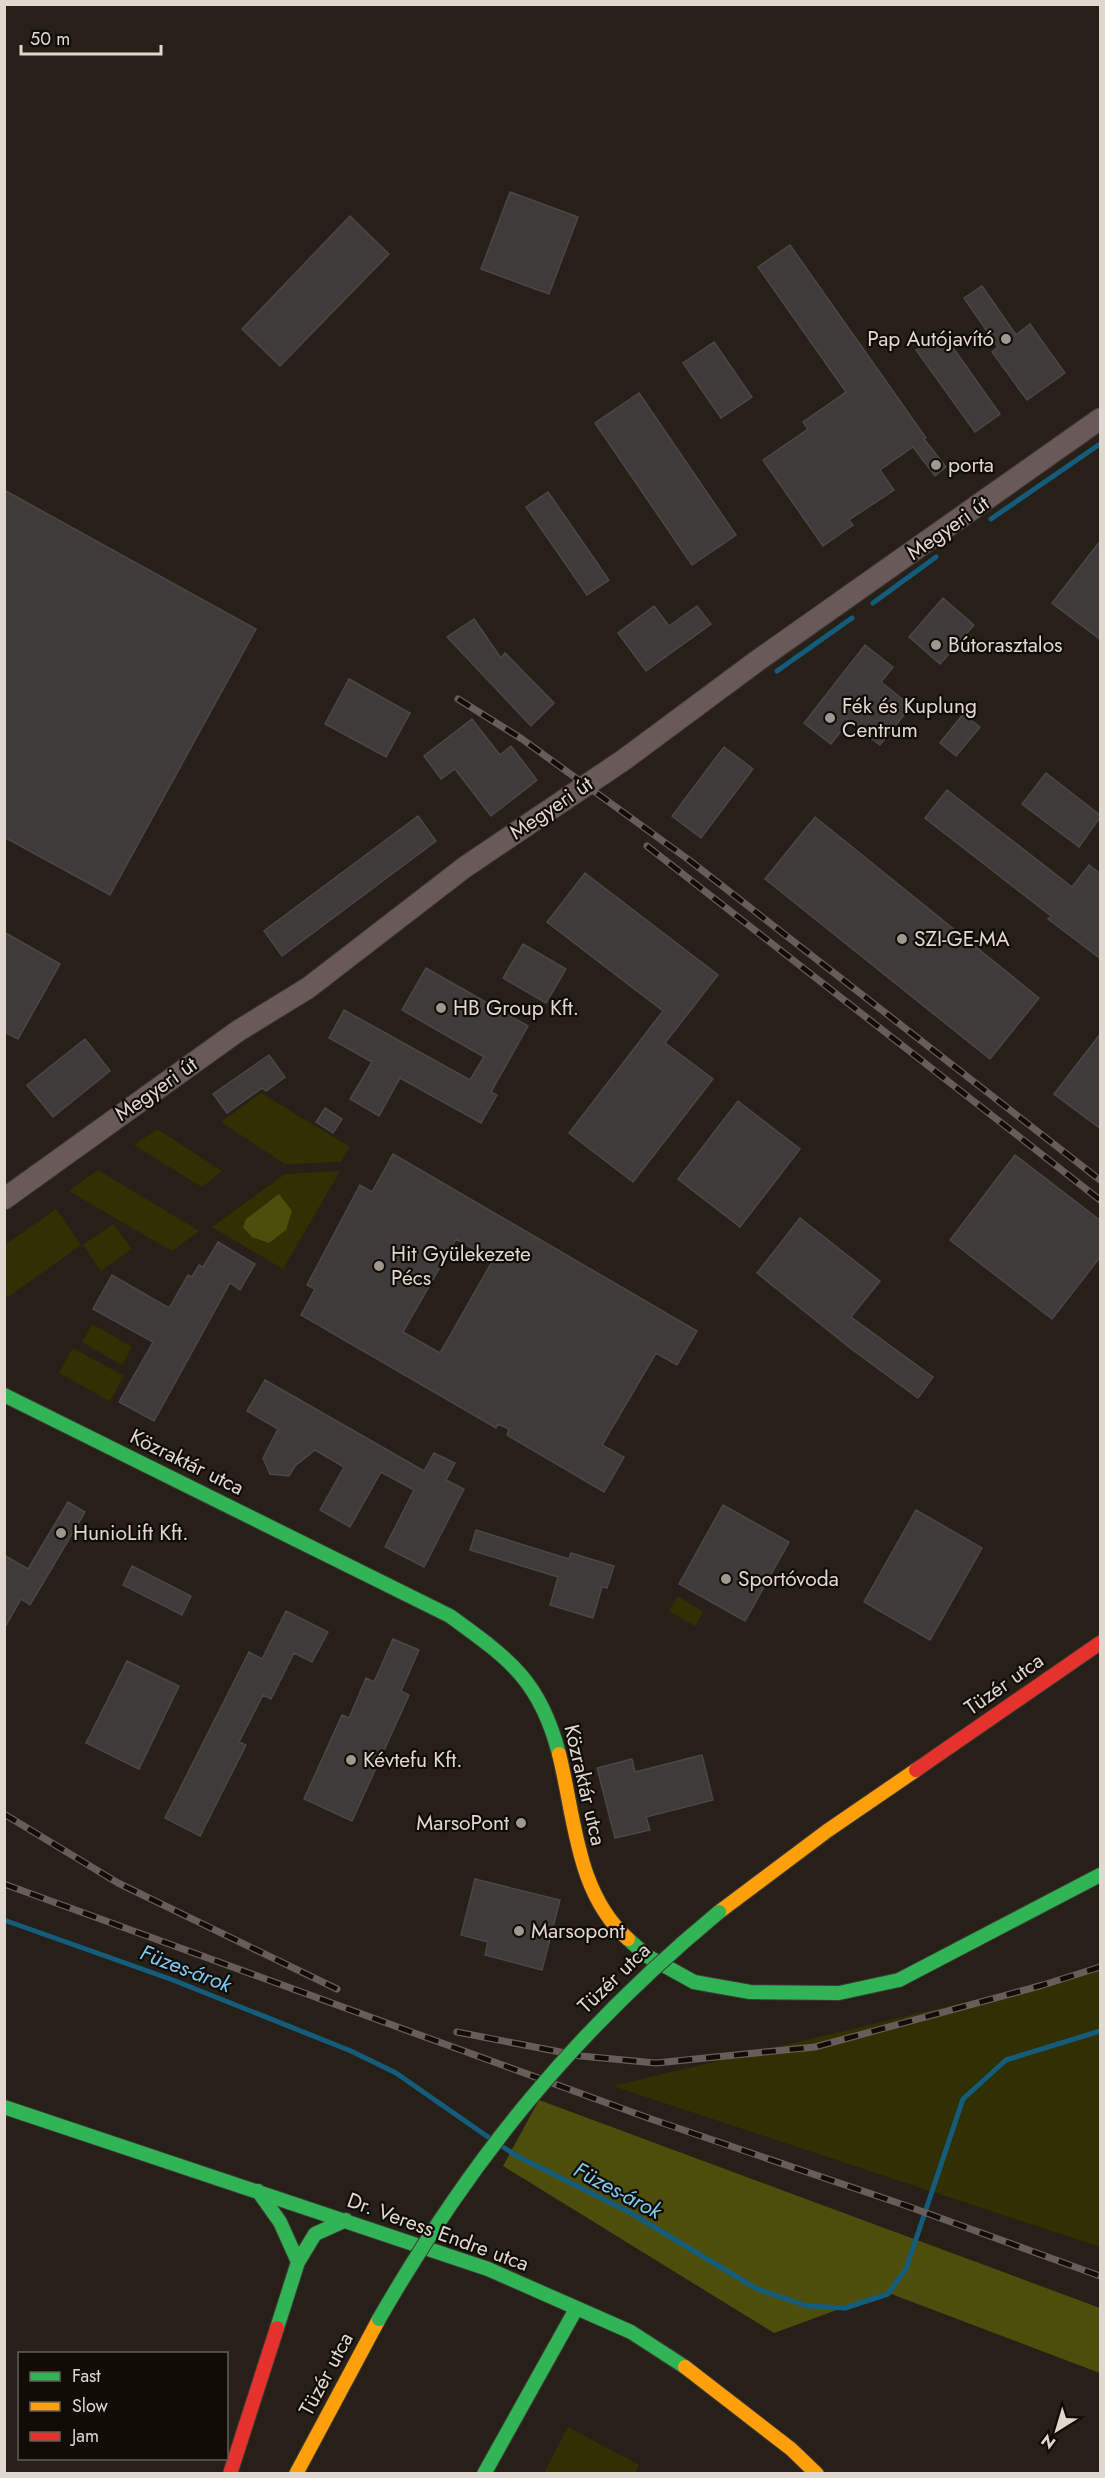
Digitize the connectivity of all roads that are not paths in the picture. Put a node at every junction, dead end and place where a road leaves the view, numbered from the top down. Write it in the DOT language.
graph roads {
  1 [pos="1101,419"];
  2 [pos="4,1199"];
  3 [pos="4,1395"];
  4 [pos="1101,1643"];
  5 [pos="1101,1875"];
  6 [pos="4,2107"];
  7 [pos="258,2191"];
  8 [pos="346,2220"];
  9 [pos="298,2262"];
  10 [pos="576,2309"];
  11 [pos="230,2474"];
  12 [pos="296,2474"];
  13 [pos="484,2474"];
  14 [pos="817,2474"];
  1 -- 2 [label="street, Megyeri út"];
  3 -- 5 [label="street, Közraktár utca"];
  4 -- 12 [label="street, Tüzér utca, bridge"];
  6 -- 7 [label="street, Dr. Veress Endre utca"];
  7 -- 8 [label="street, Dr. Veress Endre utca"];
  7 -- 9 [label="street"];
  8 -- 9 [label="street"];
  8 -- 10 [label="street, Dr. Veress Endre utca"];
  9 -- 11 [label="street"];
  10 -- 13 [label="street"];
  10 -- 14 [label="street, Dr. Veress Endre utca"];
}
